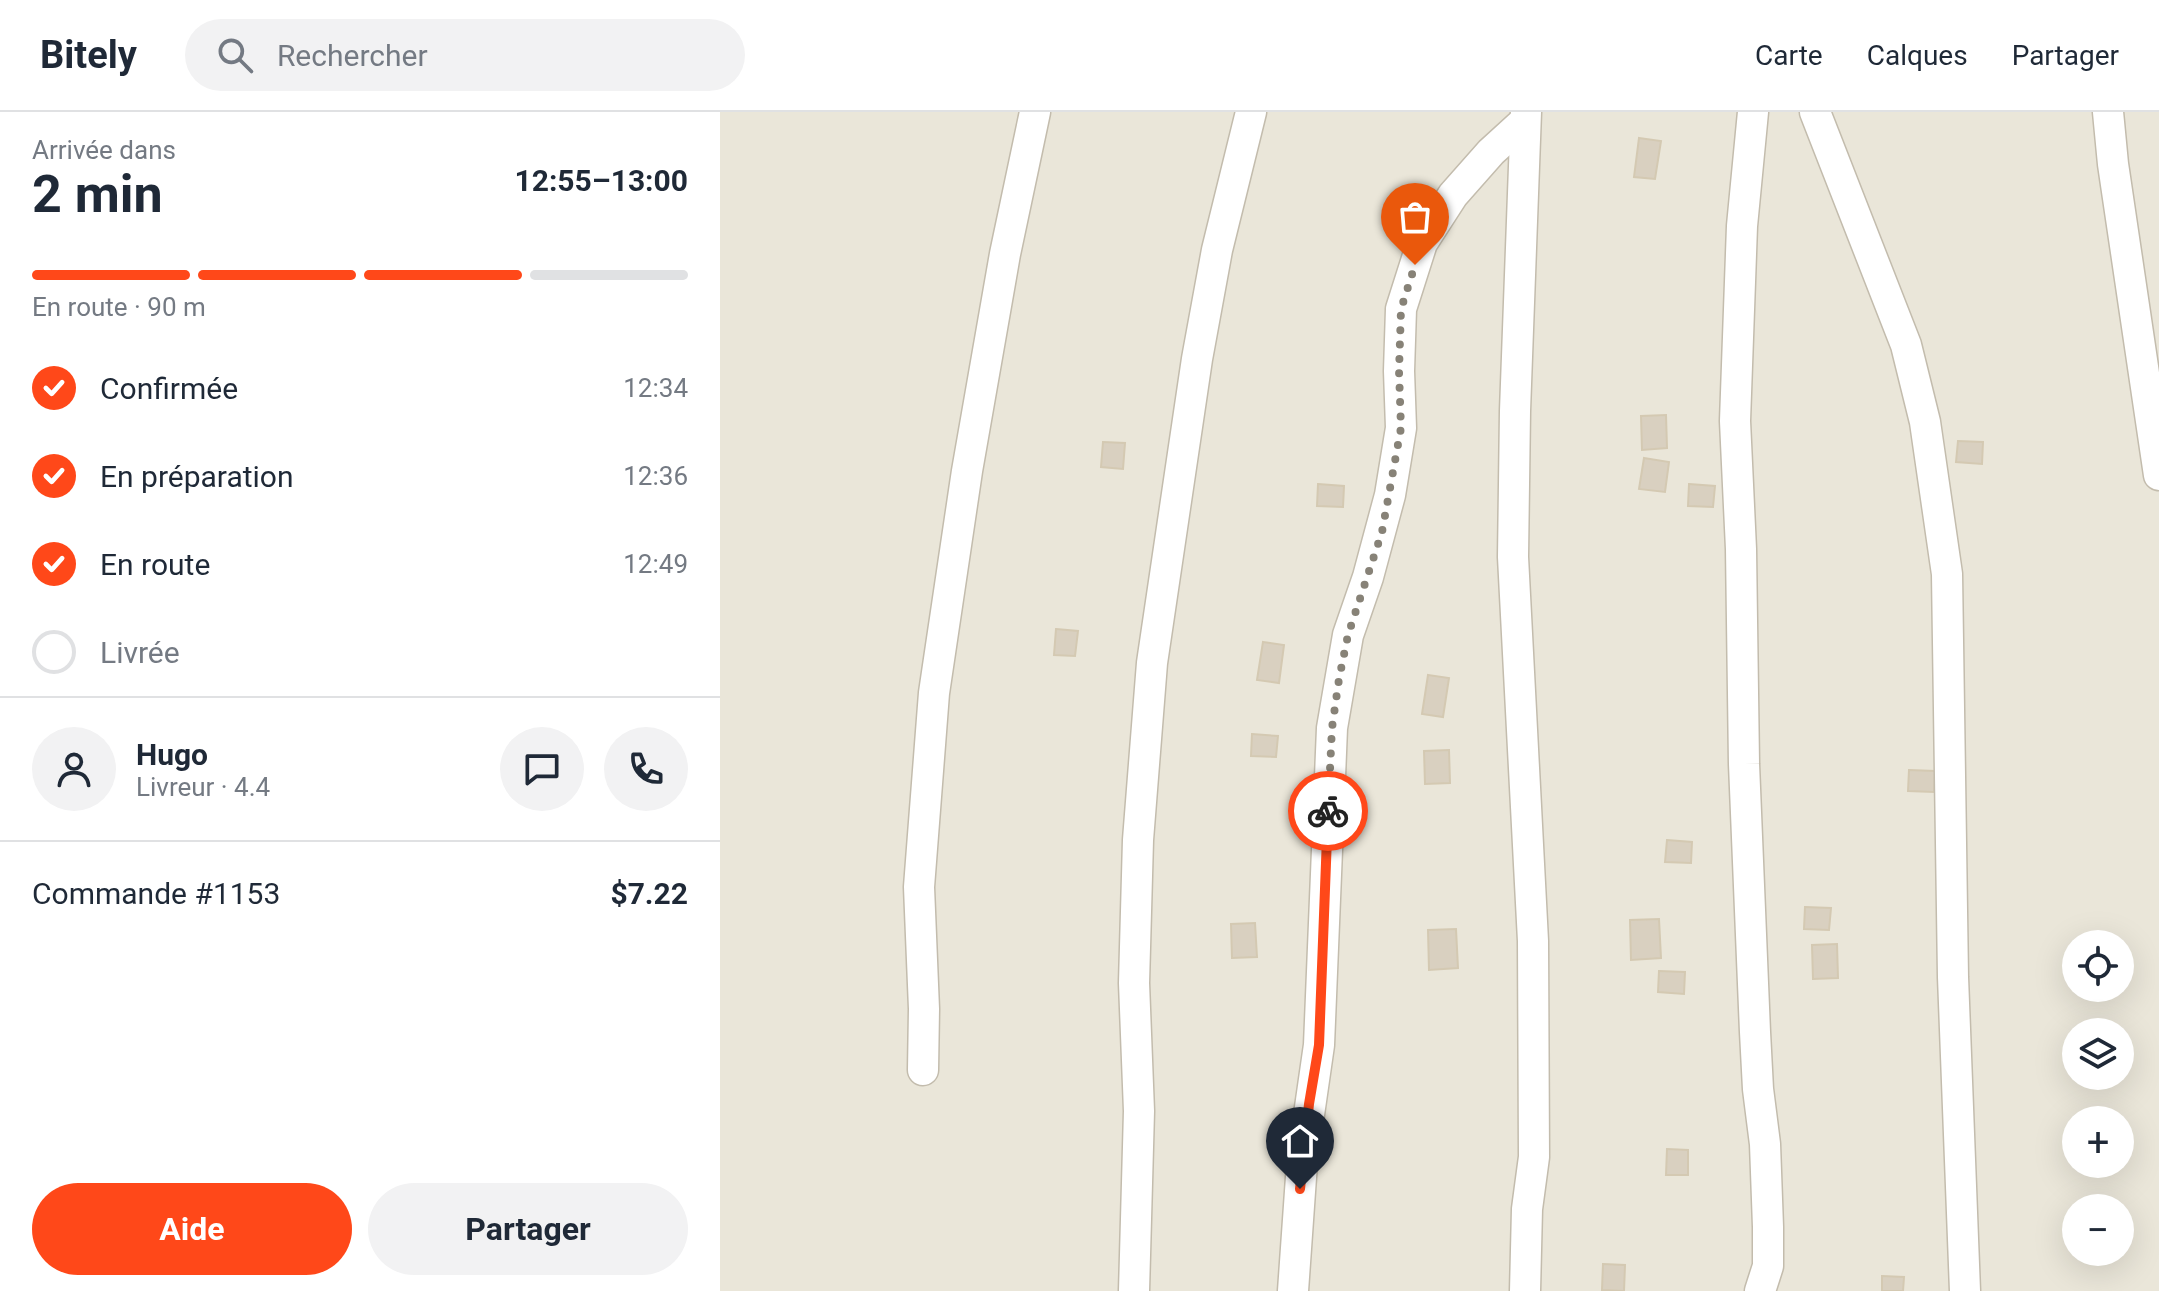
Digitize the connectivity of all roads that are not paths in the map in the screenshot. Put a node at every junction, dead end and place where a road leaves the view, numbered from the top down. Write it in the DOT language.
graph roads {
  1 [pos="1035,112"];
  2 [pos="1251,112"];
  3 [pos="1753,112"];
  4 [pos="1815,112"];
  5 [pos="2108,112"];
  6 [pos="1526,116"];
  7 [pos="2159,475"];
  8 [pos="923,1070"];
  9 [pos="1134,1291"];
  10 [pos="1293,1291"];
  11 [pos="1525,1291"];
  12 [pos="1760,1291"];
  13 [pos="1965,1291"];
  1 -- 8 [label="street"];
  2 -- 9 [label="street"];
  3 -- 12 [label="street"];
  4 -- 13 [label="street"];
  5 -- 7 [label="street"];
  6 -- 10 [label="street"];
  6 -- 11 [label="street"];
}
